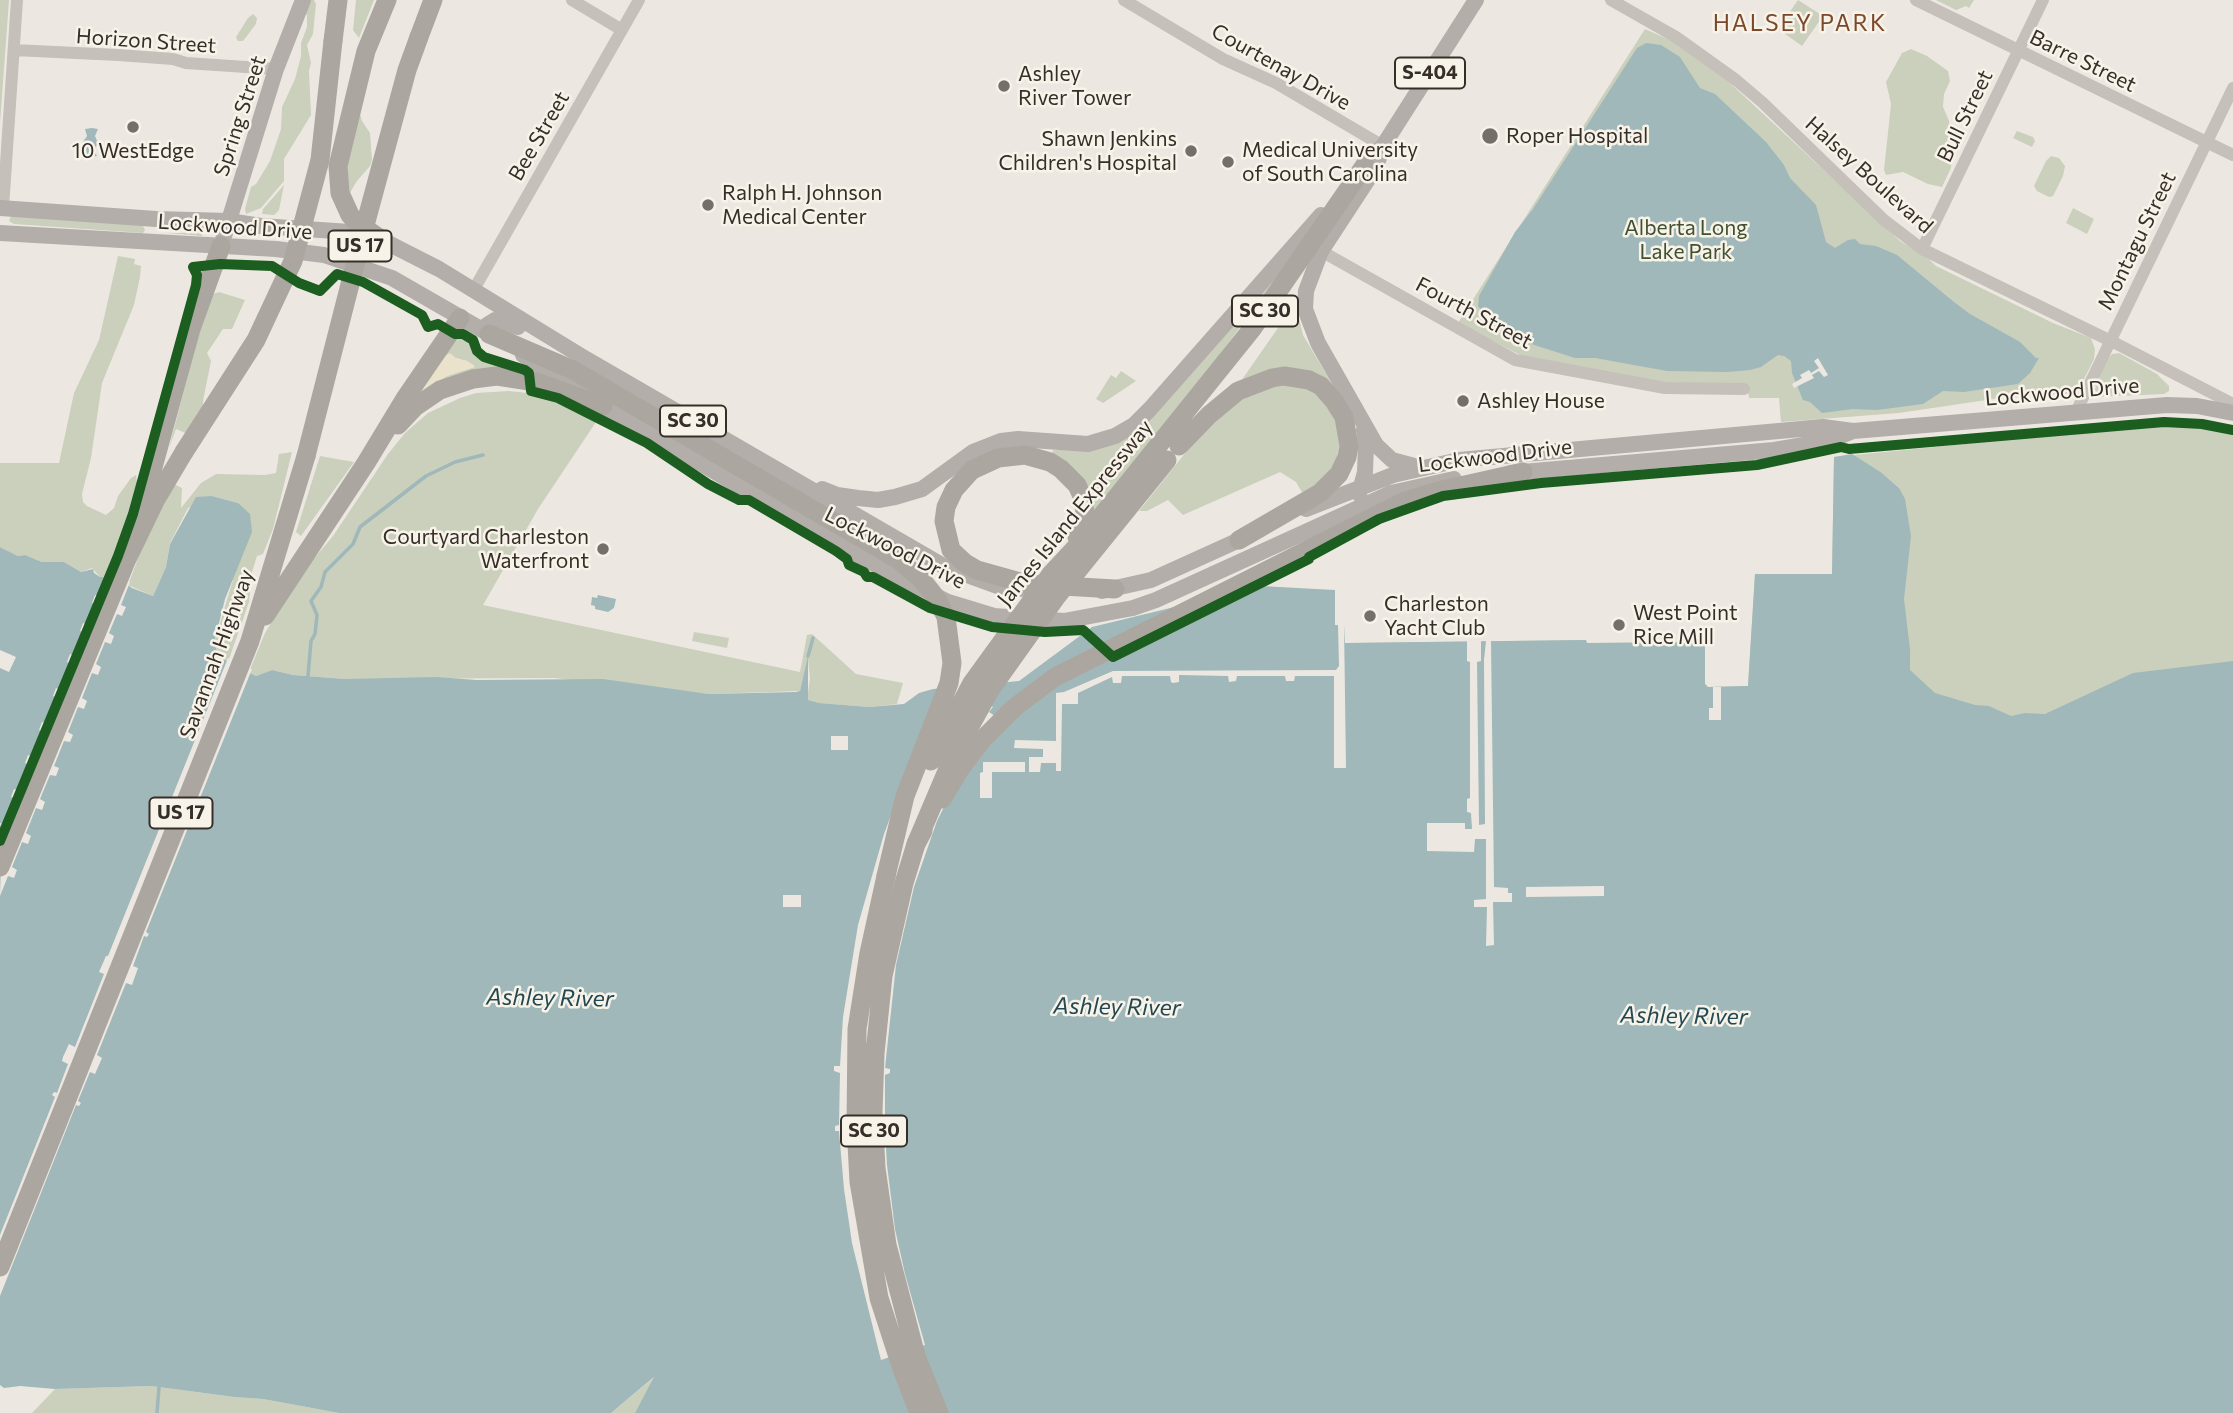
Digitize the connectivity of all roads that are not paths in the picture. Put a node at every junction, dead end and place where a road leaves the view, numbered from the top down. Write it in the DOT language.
graph roads {
  1 [pos="17,0"];
  2 [pos="303,0"];
  3 [pos="338,0"];
  4 [pos="387,0"];
  5 [pos="433,0"];
  6 [pos="572,0"];
  7 [pos="639,0"];
  8 [pos="1124,0"];
  9 [pos="1476,0"];
  10 [pos="1611,0"];
  11 [pos="1916,0"];
  12 [pos="2043,0"];
  13 [pos="622,30"];
  14 [pos="14,50"];
  15 [pos="2018,51"];
  16 [pos="276,69"];
  17 [pos="2233,88"];
  18 [pos="2207,142"];
  19 [pos="1383,146"];
  20 [pos="2233,155"];
  21 [pos="1365,165"];
  22 [pos="1,208"];
  23 [pos="156,219"];
  24 [pos="229,221"];
  25 [pos="0,233"];
  26 [pos="382,240"];
  27 [pos="154,241"];
  28 [pos="221,246"];
  29 [pos="1922,249"];
  30 [pos="1321,251"];
  31 [pos="473,291"];
  32 [pos="460,318"];
  33 [pos="489,334"];
  34 [pos="2109,340"];
  35 [pos="586,359"];
  36 [pos="1744,390"];
  37 [pos="2233,404"];
  38 [pos="603,406"];
  39 [pos="2076,412"];
  40 [pos="2233,413"];
  41 [pos="1363,424"];
  42 [pos="1853,432"];
  43 [pos="1167,452"];
  44 [pos="366,463"];
  45 [pos="766,464"];
  46 [pos="1421,468"];
  47 [pos="1522,472"];
  48 [pos="1363,485"];
  49 [pos="1345,512"];
  50 [pos="1286,515"];
  51 [pos="1239,540"];
  52 [pos="1300,544"];
  53 [pos="127,559"];
  54 [pos="1051,574"];
  55 [pos="1115,589"];
  56 [pos="248,645"];
  57 [pos="916,844"];
  58 [pos="0,867"];
  59 [pos="886,876"];
  60 [pos="0,1267"];
  61 [pos="879,1298"];
  62 [pos="905,1413"];
  63 [pos="919,1413"];
  64 [pos="939,1413"];
  1 -- 14 [label="street"];
  2 -- 16 [label="main road, Spring Street"];
  3 -- 53 [label="highway, US 17, bridge"];
  4 -- 26 [label="highway"];
  5 -- 56 [label="highway, Savannah Highway / US 17, bridge"];
  6 -- 13 [label="street"];
  7 -- 13 [label="street, Bee Street"];
  8 -- 19 [label="street, Courtenay Drive"];
  9 -- 19 [label="main road, S-404"];
  10 -- 29 [label="street, Halsey Boulevard"];
  11 -- 15 [label="street, Barre Street"];
  12 -- 15 [label="street, Bull Street"];
  13 -- 31 [label="street, Bee Street"];
  14 -- 16 [label="street, Horizon Street"];
  14 -- 22 [label="street"];
  15 -- 18 [label="street, Barre Street"];
  15 -- 29 [label="street, Bull Street"];
  16 -- 24 [label="main road, Spring Street"];
  17 -- 18 [label="street, Montagu Street"];
  18 -- 20 [label="street, Barre Street"];
  18 -- 34 [label="street, Montagu Street"];
  19 -- 21 [label="main road, S-404"];
  19 -- 30 [label="main road, S-404"];
  21 -- 43 [label="highway, James Island Expressway / SC 30"];
  21 -- 45 [label="main road"];
  22 -- 23 [label="main road, Lockwood Drive"];
  22 -- 25 [label="main road"];
  23 -- 24 [label="main road, Lockwood Drive"];
  23 -- 27 [label="main road"];
  24 -- 26 [label="main road, Lockwood Drive / SC 30"];
  24 -- 28 [label="main road, Spring Street"];
  25 -- 27 [label="main road, Lockwood Drive"];
  26 -- 31 [label="main road, Lockwood Drive / SC 30"];
  27 -- 28 [label="main road, Lockwood Drive"];
  28 -- 32 [label="main road, Lockwood Drive / SC 30"];
  28 -- 53 [label="highway"];
  29 -- 34 [label="street, Halsey Boulevard"];
  30 -- 36 [label="street, Fourth Street"];
  30 -- 41 [label="main road"];
  30 -- 43 [label="highway, James Island Expressway / SC 30"];
  31 -- 32 [label="main road"];
  31 -- 35 [label="main road, Lockwood Drive / SC 30"];
  32 -- 33 [label="main road, Lockwood Drive / SC 30"];
  32 -- 44 [label="highway"];
  33 -- 35 [label="main road"];
  33 -- 38 [label="main road, Lockwood Drive / SC 30"];
  33 -- 59 [label="highway, SC 30, bridge"];
  34 -- 37 [label="street, Halsey Boulevard"];
  34 -- 39 [label="street, Montagu Street"];
  35 -- 45 [label="main road, Lockwood Drive / SC 30"];
  38 -- 44 [label="highway"];
  38 -- 52 [label="main road, Lockwood Drive / SC 30, bridge"];
  39 -- 40 [label="main road, Lockwood Drive"];
  39 -- 42 [label="main road, Lockwood Drive"];
  41 -- 46 [label="main road"];
  41 -- 48 [label="main road"];
  42 -- 46 [label="main road, Lockwood Drive"];
  42 -- 47 [label="main road, Lockwood Drive"];
  43 -- 50 [label="highway, SC 30"];
  43 -- 54 [label="highway, James Island Expressway / SC 30"];
  43 -- 57 [label="highway, James Island Expressway / SC 30, bridge"];
  44 -- 56 [label="highway"];
  45 -- 55 [label="main road, Lockwood Drive / SC 30, bridge"];
  46 -- 48 [label="main road, Lockwood Drive"];
  47 -- 49 [label="main road, Lockwood Drive"];
  47 -- 52 [label="highway"];
  48 -- 49 [label="main road"];
  48 -- 50 [label="main road, Lockwood Drive"];
  49 -- 52 [label="main road, Lockwood Drive"];
  50 -- 51 [label="highway"];
  51 -- 55 [label="main road, Lockwood Drive / SC 30"];
  52 -- 57 [label="highway, bridge"];
  53 -- 58 [label="highway, US 17"];
  54 -- 55 [label="highway, bridge"];
  54 -- 59 [label="highway, James Island Expressway / SC 30, bridge"];
  56 -- 60 [label="highway, Savannah Highway / US 17"];
  57 -- 64 [label="highway, James Island Expressway / SC 30"];
  59 -- 61 [label="highway, James Island Expressway / SC 30"];
  61 -- 62 [label="highway"];
  61 -- 63 [label="highway, James Island Expressway / SC 30"];
}
